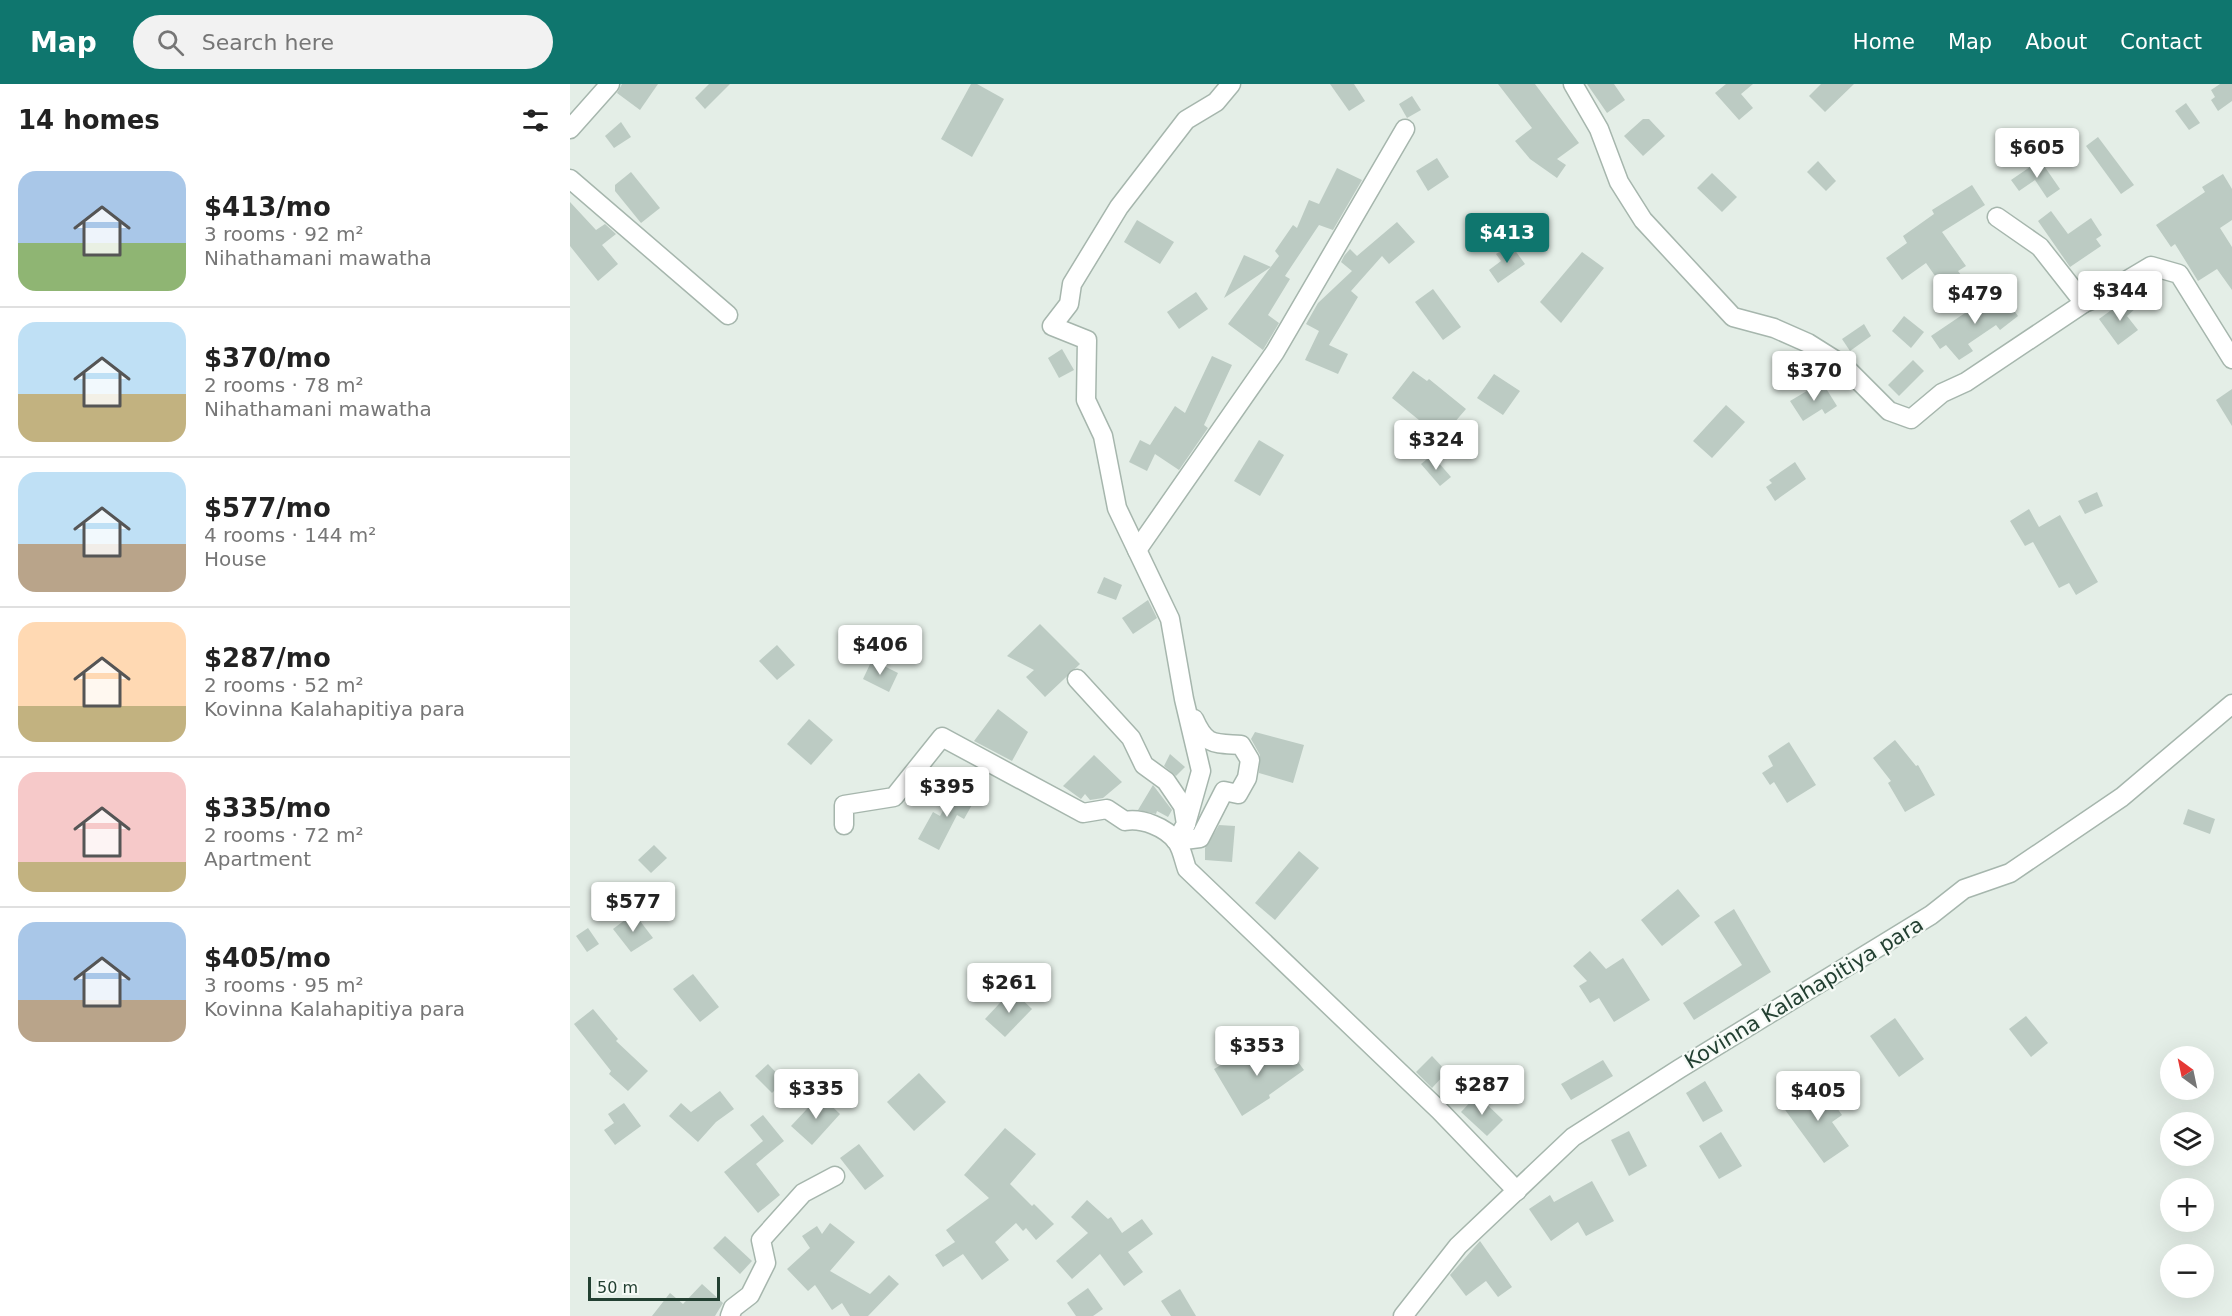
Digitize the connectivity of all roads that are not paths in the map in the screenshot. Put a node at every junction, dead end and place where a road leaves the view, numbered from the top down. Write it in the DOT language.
graph roads {
  1 [pos="610,84"];
  2 [pos="1231,84"];
  3 [pos="1573,84"];
  4 [pos="570,129"];
  5 [pos="1405,129"];
  6 [pos="570,179"];
  7 [pos="1996,217"];
  8 [pos="2084,303"];
  9 [pos="728,315"];
  10 [pos="2232,359"];
  11 [pos="1137,550"];
  12 [pos="1077,679"];
  13 [pos="1184,699"];
  14 [pos="2232,704"];
  15 [pos="1186,824"];
  16 [pos="844,825"];
  17 [pos="1176,841"];
  18 [pos="835,1176"];
  19 [pos="1517,1191"];
  20 [pos="730,1316"];
  21 [pos="1403,1316"];
  1 -- 4 [label="street"];
  2 -- 11 [label="street"];
  3 -- 8 [label="street"];
  5 -- 11 [label="street"];
  6 -- 9 [label="street"];
  7 -- 8 [label="street"];
  8 -- 10 [label="street"];
  11 -- 13 [label="street"];
  12 -- 15 [label="street"];
  13 -- 15 [label="street"];
  13 -- 17 [label="street"];
  14 -- 19 [label="street, Kovinna Kalahapitiya para"];
  15 -- 17 [label="street"];
  16 -- 17 [label="street"];
  17 -- 19 [label="street"];
  18 -- 20 [label="street"];
  19 -- 21 [label="street, Kovinna Kalahapitiya para"];
}
